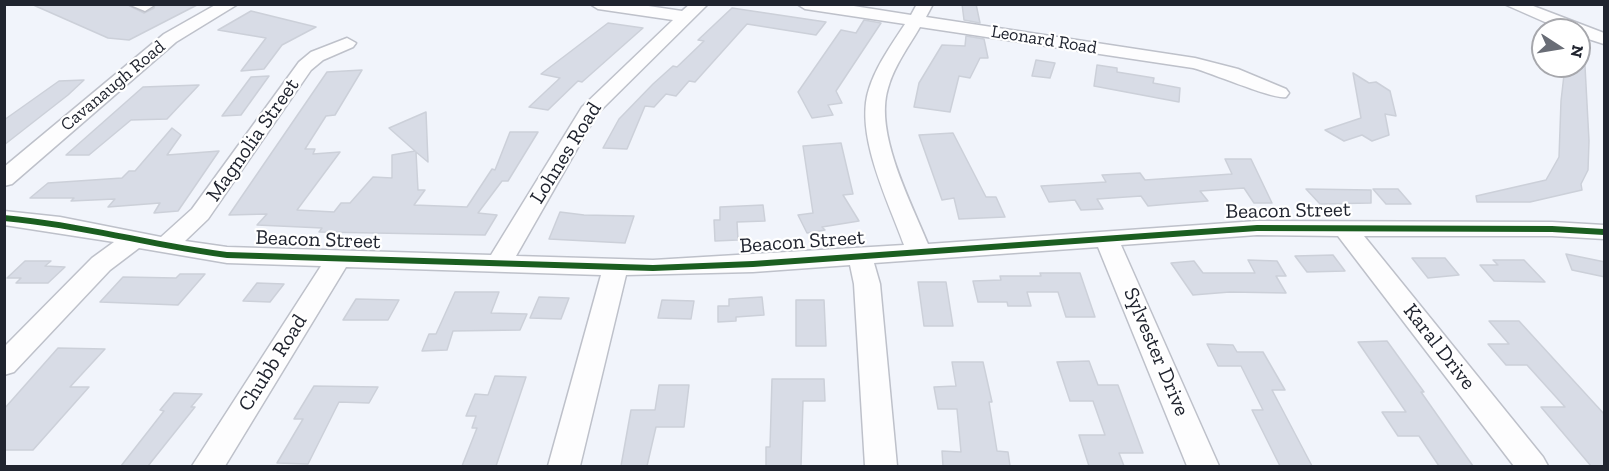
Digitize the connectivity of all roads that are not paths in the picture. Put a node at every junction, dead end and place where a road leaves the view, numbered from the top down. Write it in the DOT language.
graph roads {
  1 [pos="230,4"];
  2 [pos="598,4"];
  3 [pos="805,4"];
  4 [pos="1512,4"];
  5 [pos="693,11"];
  6 [pos="921,13"];
  7 [pos="1548,18"];
  8 [pos="347,43"];
  9 [pos="1279,93"];
  10 [pos="4,179"];
  11 [pos="4,218"];
  12 [pos="1345,228"];
  13 [pos="1605,232"];
  14 [pos="1105,238"];
  15 [pos="133,240"];
  16 [pos="165,246"];
  17 [pos="919,252"];
  18 [pos="860,256"];
  19 [pos="338,259"];
  20 [pos="499,263"];
  21 [pos="616,267"];
  22 [pos="4,365"];
  23 [pos="208,466"];
  24 [pos="564,466"];
  25 [pos="881,466"];
  26 [pos="1203,466"];
  27 [pos="1532,466"];
  1 -- 10 [label="street, Cavanaugh Road"];
  2 -- 5 [label="street"];
  3 -- 6 [label="street, Leonard Road"];
  4 -- 7 [label="street"];
  5 -- 20 [label="street, Lohnes Road"];
  6 -- 9 [label="street, Leonard Road"];
  6 -- 17 [label="street"];
  8 -- 16 [label="street, Magnolia Street"];
  11 -- 15 [label="street, Beacon Street"];
  12 -- 13 [label="street, Beacon Street"];
  12 -- 14 [label="street, Beacon Street"];
  12 -- 27 [label="street, Karal Drive"];
  14 -- 17 [label="street, Beacon Street"];
  14 -- 26 [label="street, Sylvester Drive"];
  15 -- 16 [label="street, Beacon Street"];
  15 -- 22 [label="street"];
  16 -- 19 [label="street, Beacon Street"];
  17 -- 18 [label="street, Beacon Street"];
  18 -- 21 [label="street, Beacon Street"];
  18 -- 25 [label="street"];
  19 -- 20 [label="street, Beacon Street"];
  19 -- 23 [label="street, Chubb Road"];
  20 -- 21 [label="street, Beacon Street"];
  21 -- 24 [label="street"];
}
